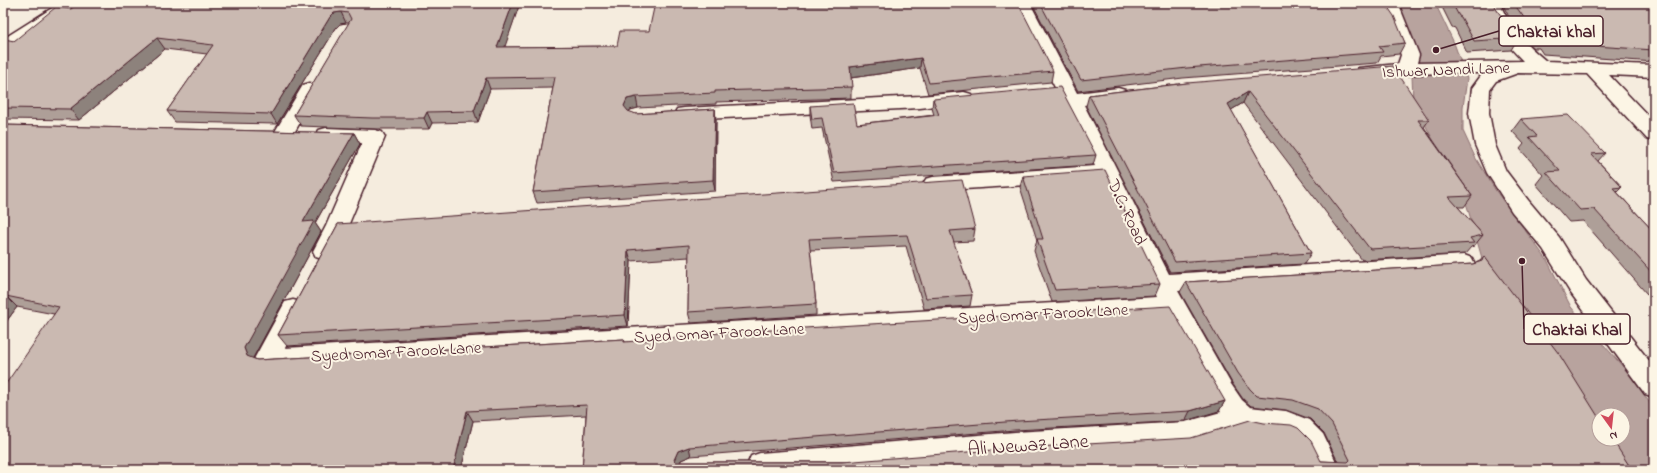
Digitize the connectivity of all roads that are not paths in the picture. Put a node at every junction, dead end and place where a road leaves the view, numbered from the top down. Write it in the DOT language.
graph roads {
  1 [pos="72,3"];
  2 [pos="1021,3"];
  3 [pos="1389,3"];
  4 [pos="1491,3"];
  5 [pos="3,47"];
  6 [pos="1519,67"];
  7 [pos="1541,67"];
  8 [pos="1406,68"];
  9 [pos="1593,69"];
  10 [pos="1654,72"];
  11 [pos="1344,73"];
  12 [pos="319,74"];
  13 [pos="1043,90"];
  14 [pos="1135,92"];
  15 [pos="1069,94"];
  16 [pos="981,96"];
  17 [pos="668,114"];
  18 [pos="1654,134"];
  19 [pos="1109,172"];
  20 [pos="910,186"];
  21 [pos="361,225"];
  22 [pos="337,226"];
  23 [pos="1464,264"];
  24 [pos="315,268"];
  25 [pos="1162,283"];
  26 [pos="303,289"];
  27 [pos="1173,305"];
  28 [pos="1654,386"];
  29 [pos="1243,416"];
  30 [pos="737,466"];
  31 [pos="1327,470"];
  1 -- 5 [label="street"];
  2 -- 15 [label="street, D.C. Road"];
  3 -- 8 [label="street"];
  4 -- 7 [label="street"];
  6 -- 7 [label="street, Ishwar Nandi Lane"];
  6 -- 8 [label="street, Ishwar Nandi Lane"];
  6 -- 28 [label="street"];
  7 -- 9 [label="street, Ishwar Nandi Lane"];
  8 -- 11 [label="street, Ishwar Nandi Lane"];
  9 -- 10 [label="street, Ishwar Nandi Lane"];
  9 -- 18 [label="street"];
  12 -- 22 [label="street"];
  13 -- 15 [label="street"];
  14 -- 15 [label="street"];
  15 -- 19 [label="street, D.C. Road"];
  16 -- 17 [label="street"];
  19 -- 20 [label="street"];
  19 -- 25 [label="street, D.C. Road"];
  21 -- 22 [label="street"];
  22 -- 24 [label="street"];
  23 -- 25 [label="street"];
  25 -- 27 [label="street, D.C. Road"];
  26 -- 27 [label="street, Syed Omar Farook Lane"];
  27 -- 29 [label="street, D.C. Road"];
  29 -- 30 [label="street, Ali Newaz Lane"];
  29 -- 31 [label="street"];
}
